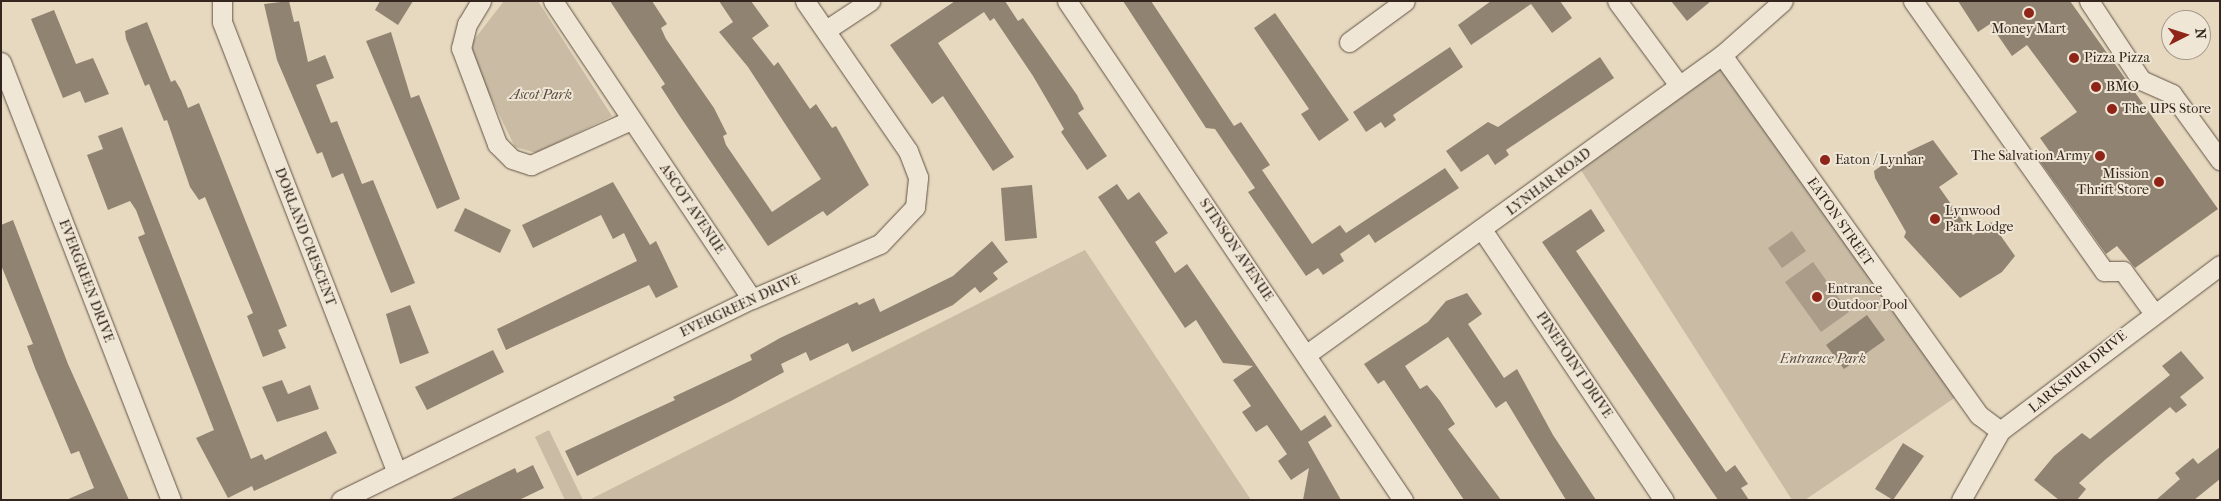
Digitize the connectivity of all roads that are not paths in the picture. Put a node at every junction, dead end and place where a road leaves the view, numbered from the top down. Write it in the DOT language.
graph roads {
  1 [pos="222,1"];
  2 [pos="481,1"];
  3 [pos="553,1"];
  4 [pos="805,1"];
  5 [pos="870,1"];
  6 [pos="1067,1"];
  7 [pos="1405,1"];
  8 [pos="1616,1"];
  9 [pos="1784,1"];
  10 [pos="1913,1"];
  11 [pos="2089,1"];
  12 [pos="826,30"];
  13 [pos="1349,42"];
  14 [pos="1722,55"];
  15 [pos="1,62"];
  16 [pos="1679,85"];
  17 [pos="631,120"];
  18 [pos="2220,160"];
  19 [pos="1483,231"];
  20 [pos="2220,265"];
  21 [pos="752,299"];
  22 [pos="2153,312"];
  23 [pos="1307,354"];
  24 [pos="2000,431"];
  25 [pos="396,471"];
  26 [pos="171,500"];
  27 [pos="342,500"];
  28 [pos="1403,500"];
  29 [pos="1664,500"];
  30 [pos="1961,500"];
  1 -- 25 [label="street, DORLAND CRESCENT"];
  2 -- 17 [label="street"];
  3 -- 17 [label="street, ASCOT AVENUE"];
  4 -- 12 [label="street, EVERGREEN DRIVE"];
  5 -- 12 [label="street"];
  6 -- 23 [label="street, STINSON AVENUE"];
  7 -- 13 [label="street"];
  8 -- 16 [label="street"];
  9 -- 14 [label="street, LYNHAR ROAD"];
  10 -- 22 [label="street"];
  11 -- 18 [label="street"];
  12 -- 21 [label="street, EVERGREEN DRIVE"];
  14 -- 16 [label="street, LYNHAR ROAD"];
  14 -- 24 [label="street, EATON STREET"];
  15 -- 26 [label="street, EVERGREEN DRIVE"];
  16 -- 19 [label="street, LYNHAR ROAD"];
  17 -- 21 [label="street, ASCOT AVENUE"];
  19 -- 23 [label="street, LYNHAR ROAD"];
  19 -- 29 [label="street, PINEPOINT DRIVE"];
  20 -- 22 [label="street, LARKSPUR DRIVE"];
  21 -- 25 [label="street, EVERGREEN DRIVE"];
  22 -- 24 [label="street, LARKSPUR DRIVE"];
  23 -- 28 [label="street, STINSON AVENUE"];
  24 -- 30 [label="street, LARKSPUR DRIVE"];
  25 -- 27 [label="street, EVERGREEN DRIVE"];
}
